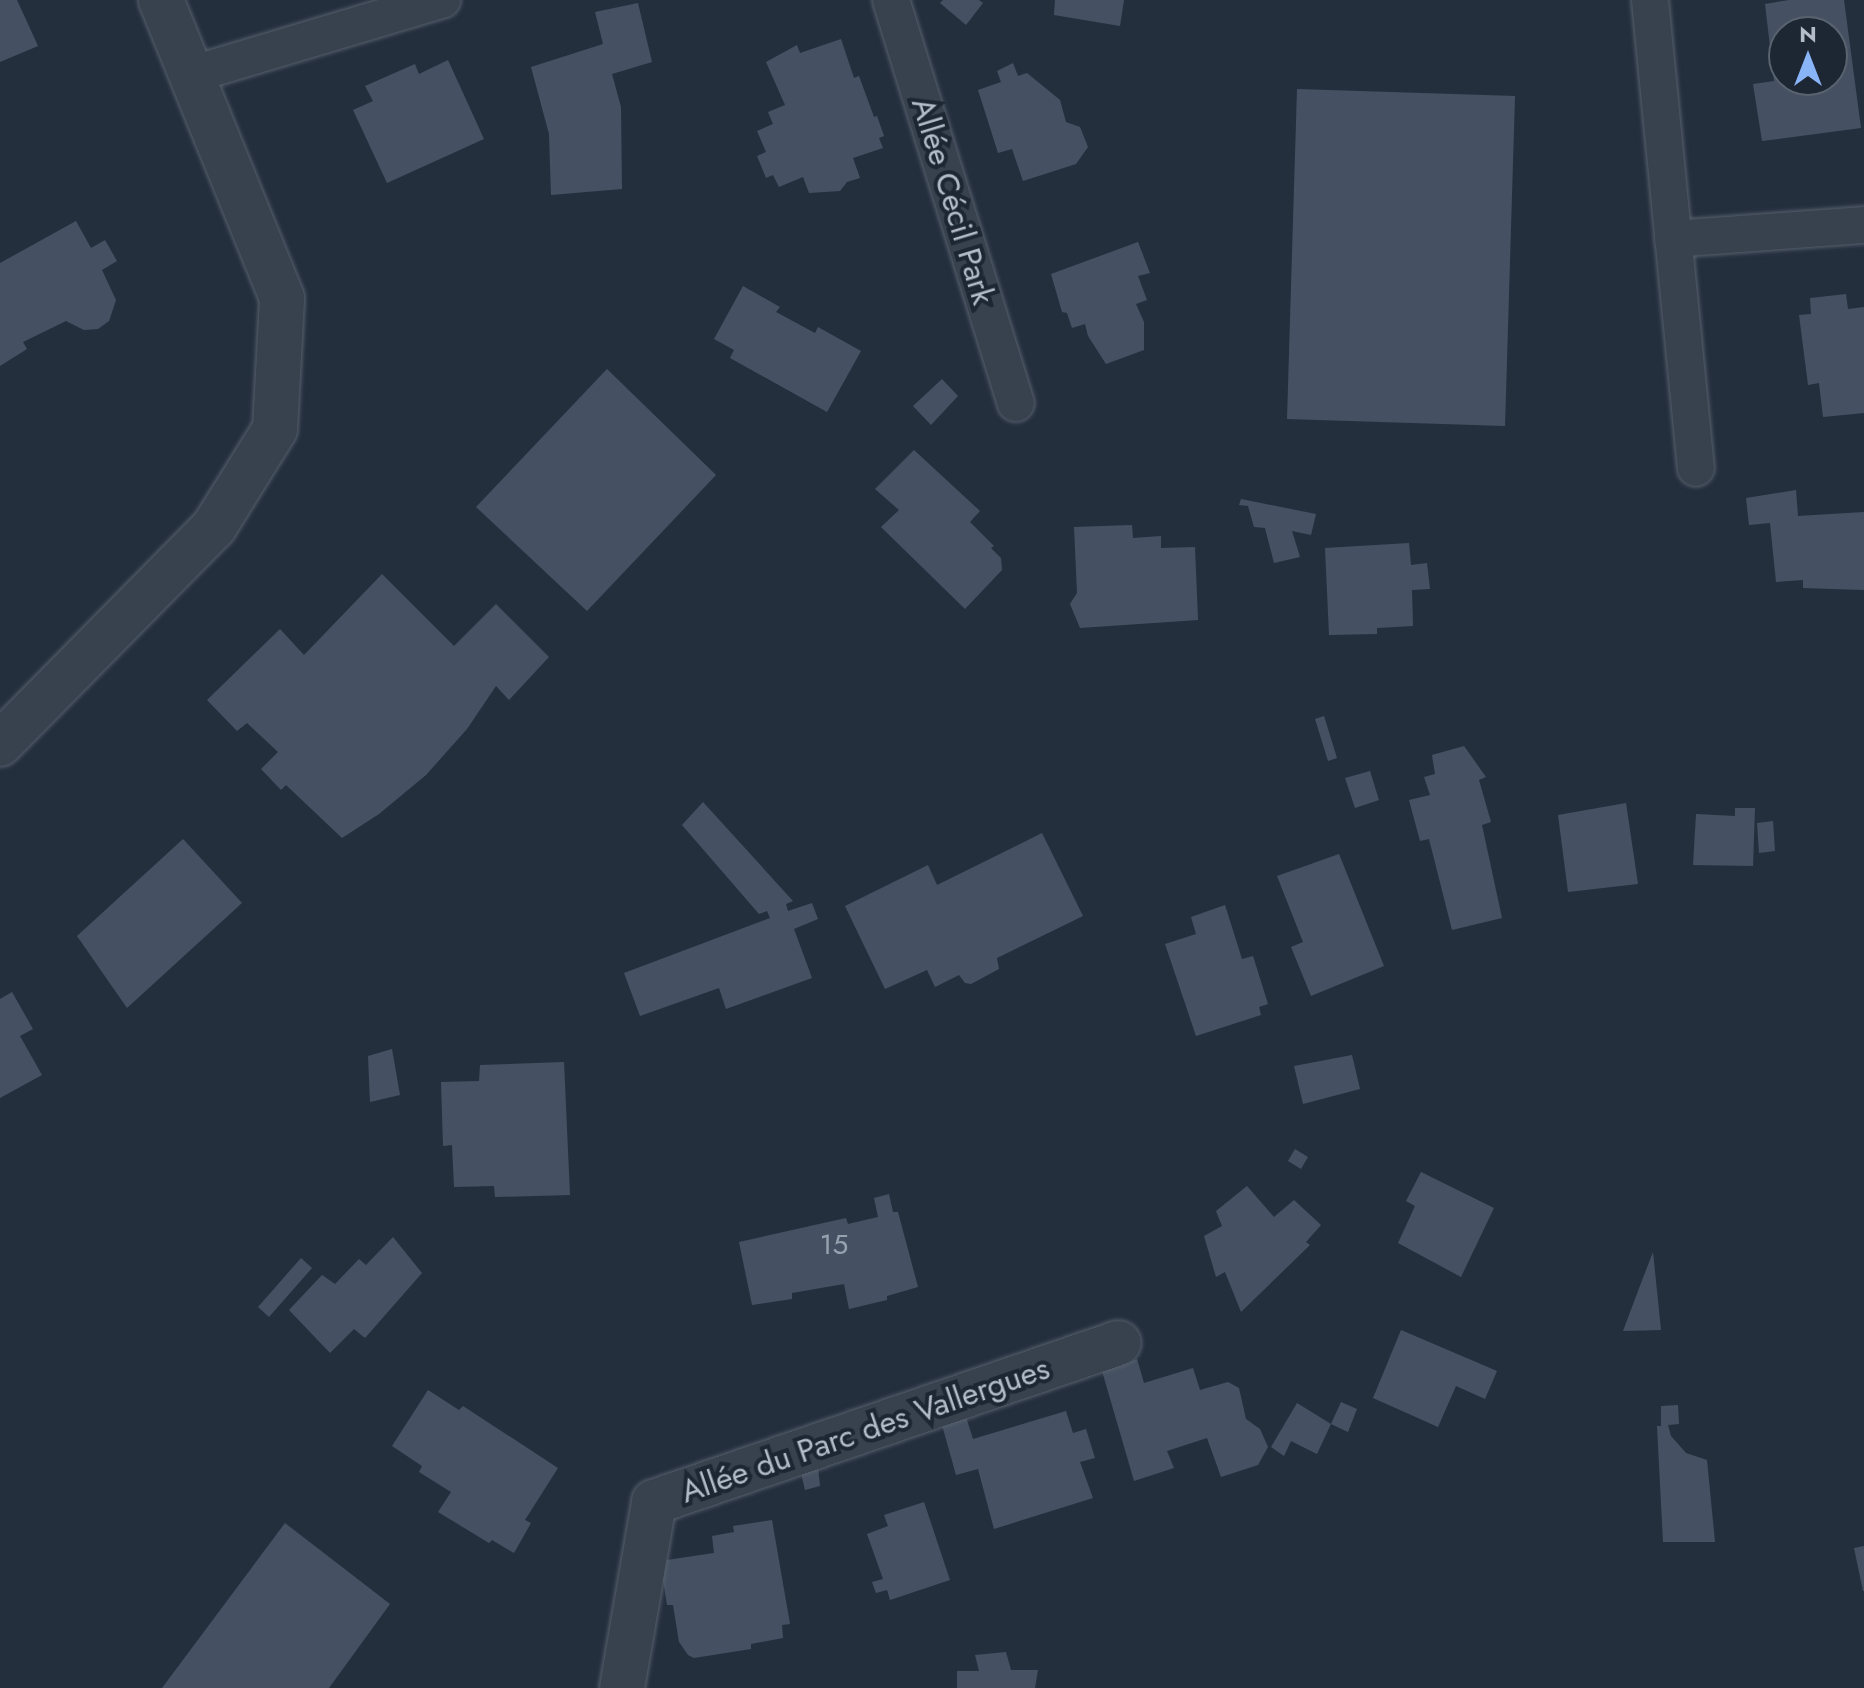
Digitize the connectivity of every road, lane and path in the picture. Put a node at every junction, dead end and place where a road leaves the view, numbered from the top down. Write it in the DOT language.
graph roads {
  1 [pos="161,0"];
  2 [pos="442,0"];
  3 [pos="891,0"];
  4 [pos="1650,0"];
  5 [pos="193,74"];
  6 [pos="1864,225"];
  7 [pos="1673,239"];
  8 [pos="1016,403"];
  9 [pos="1696,468"];
  10 [pos="0,744"];
  11 [pos="1119,1343"];
  12 [pos="622,1688"];
  1 -- 5 [label="street"];
  2 -- 5 [label="lane"];
  3 -- 8 [label="lane, Allée Cécil Park"];
  4 -- 7 [label="lane"];
  5 -- 10 [label="street"];
  6 -- 7 [label="lane"];
  7 -- 9 [label="lane"];
  11 -- 12 [label="street, Allée du Parc des Vallergues"];
}
